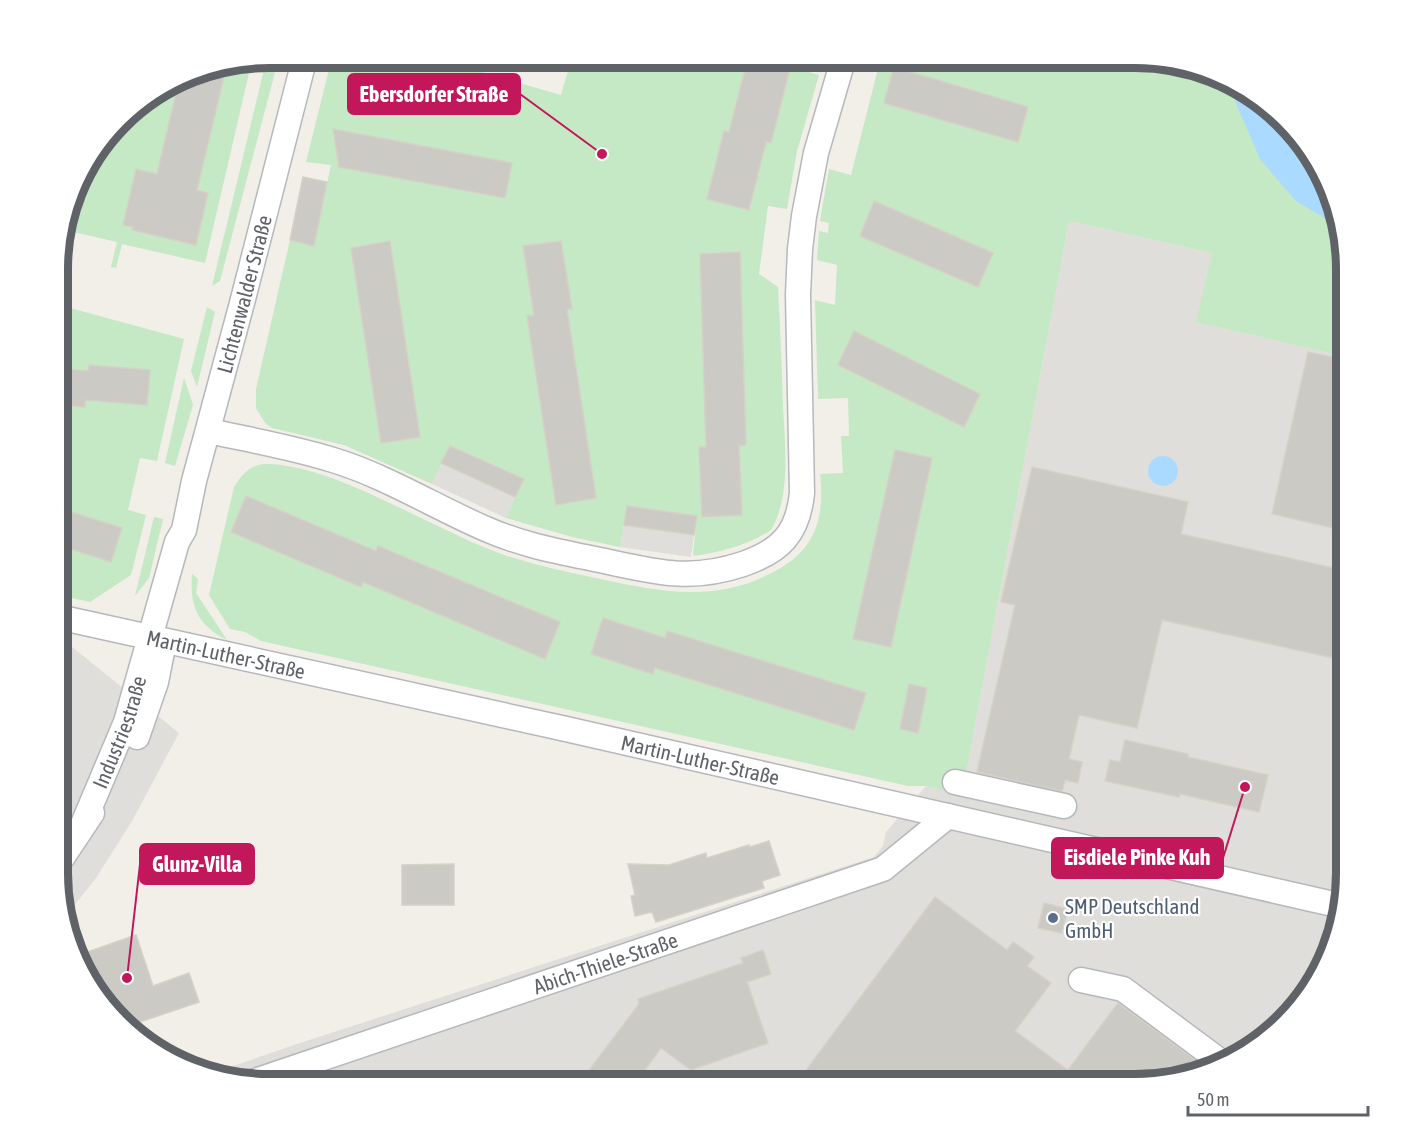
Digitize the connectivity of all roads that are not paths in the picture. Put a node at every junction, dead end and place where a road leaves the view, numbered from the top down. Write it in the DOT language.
graph roads {
  1 [pos="302,68"];
  2 [pos="841,68"];
  3 [pos="208,431"];
  4 [pos="68,619"];
  5 [pos="158,639"];
  6 [pos="955,783"];
  7 [pos="1064,807"];
  8 [pos="948,816"];
  9 [pos="68,848"];
  10 [pos="1334,904"];
  11 [pos="1081,980"];
  12 [pos="1215,1058"];
  13 [pos="276,1074"];
  1 -- 3 [label="street, Lichtenwalder Straße"];
  2 -- 3 [label="street"];
  3 -- 5 [label="street, Lichtenwalder Straße"];
  4 -- 5 [label="street, Martin-Luther-Straße"];
  5 -- 8 [label="street, Martin-Luther-Straße"];
  5 -- 9 [label="street, Industriestraße"];
  6 -- 7 [label="street"];
  8 -- 10 [label="street, Martin-Luther-Straße"];
  8 -- 13 [label="street, Abich-Thiele-Straße"];
  11 -- 12 [label="street"];
}
